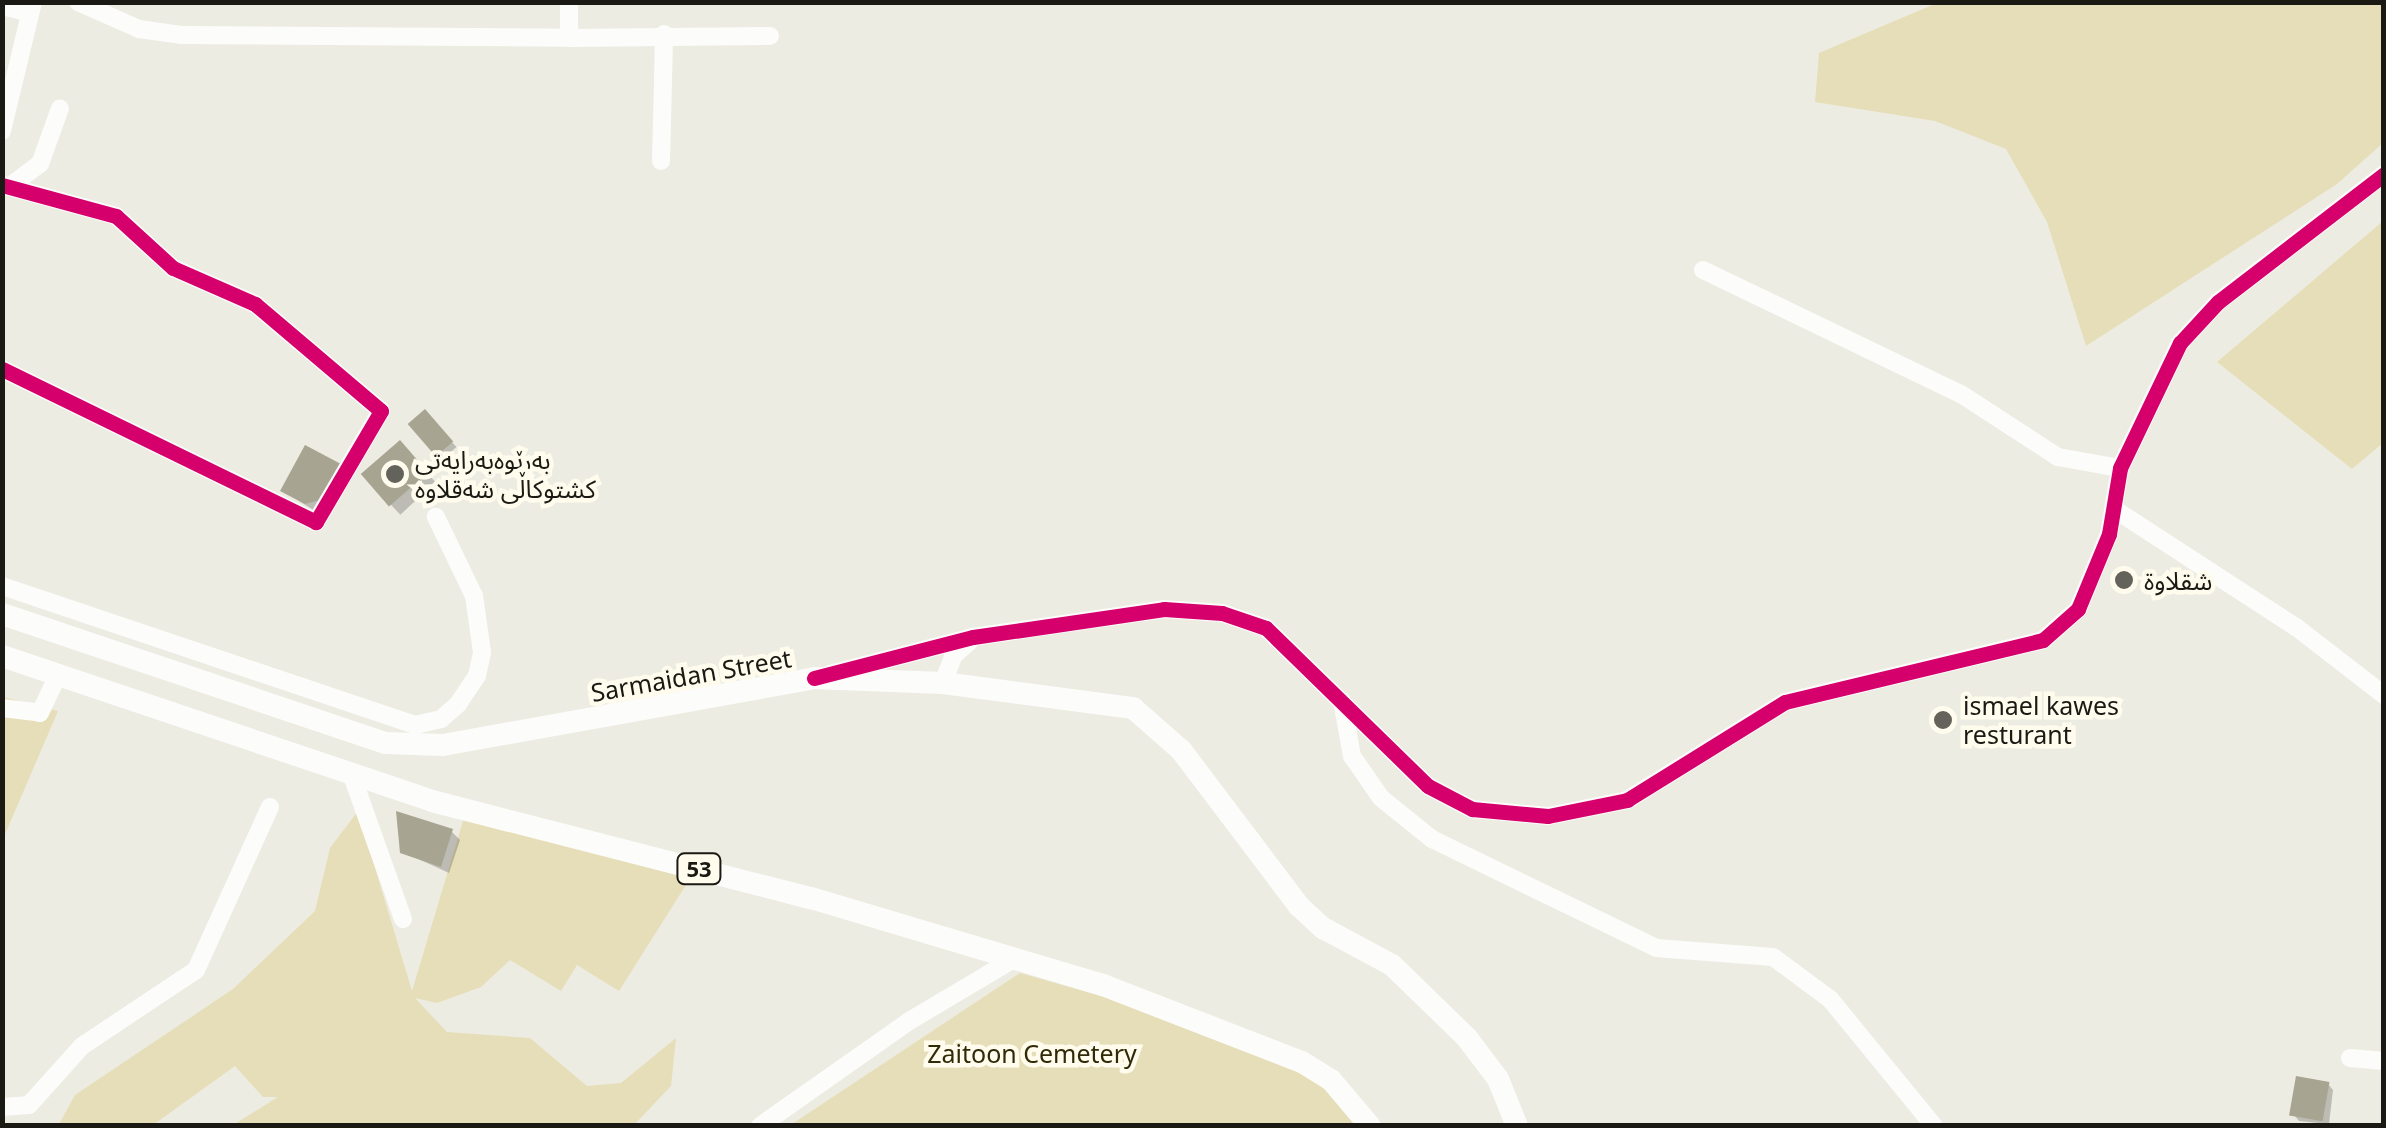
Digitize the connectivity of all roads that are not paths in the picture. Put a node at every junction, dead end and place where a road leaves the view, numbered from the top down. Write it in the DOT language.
graph roads {
  1 [pos="78,2"];
  2 [pos="569,2"];
  3 [pos="2,6"];
  4 [pos="31,8"];
  5 [pos="664,34"];
  6 [pos="770,36"];
  7 [pos="569,38"];
  8 [pos="60,108"];
  9 [pos="2,131"];
  10 [pos="662,161"];
  11 [pos="2384,174"];
  12 [pos="6,186"];
  13 [pos="1702,270"];
  14 [pos="2,369"];
  15 [pos="2120,468"];
  16 [pos="2114,509"];
  17 [pos="436,517"];
  18 [pos="2,586"];
  19 [pos="2,614"];
  20 [pos="972,637"];
  21 [pos="2,656"];
  22 [pos="58,675"];
  23 [pos="814,678"];
  24 [pos="944,684"];
  25 [pos="2384,695"];
  26 [pos="1341,698"];
  27 [pos="2,708"];
  28 [pos="351,773"];
  29 [pos="270,807"];
  30 [pos="403,919"];
  31 [pos="1012,960"];
  32 [pos="2350,1058"];
  33 [pos="2384,1061"];
  34 [pos="2,1108"];
  35 [pos="760,1126"];
  36 [pos="1370,1126"];
  37 [pos="1517,1126"];
  38 [pos="1934,1126"];
  1 -- 7 [label="street"];
  2 -- 7 [label="street"];
  3 -- 4 [label="street"];
  4 -- 9 [label="street"];
  5 -- 6 [label="street"];
  5 -- 7 [label="street"];
  5 -- 10 [label="street"];
  8 -- 12 [label="street"];
  11 -- 15 [label="street"];
  12 -- 14 [label="street"];
  13 -- 15 [label="street"];
  15 -- 16 [label="street"];
  16 -- 25 [label="street"];
  16 -- 26 [label="street"];
  17 -- 18 [label="street"];
  19 -- 23 [label="main road, Sarmaidan Street"];
  20 -- 23 [label="street"];
  20 -- 24 [label="street"];
  20 -- 26 [label="street"];
  21 -- 22 [label="main road, 53"];
  22 -- 27 [label="street"];
  22 -- 28 [label="main road, 53"];
  23 -- 24 [label="main road, Sarmaidan Street"];
  24 -- 37 [label="main road, Sarmaidan Street"];
  26 -- 38 [label="street"];
  28 -- 30 [label="street"];
  28 -- 31 [label="main road, 53"];
  29 -- 34 [label="street"];
  31 -- 35 [label="street"];
  31 -- 36 [label="main road, 53"];
  32 -- 33 [label="street"];
}
